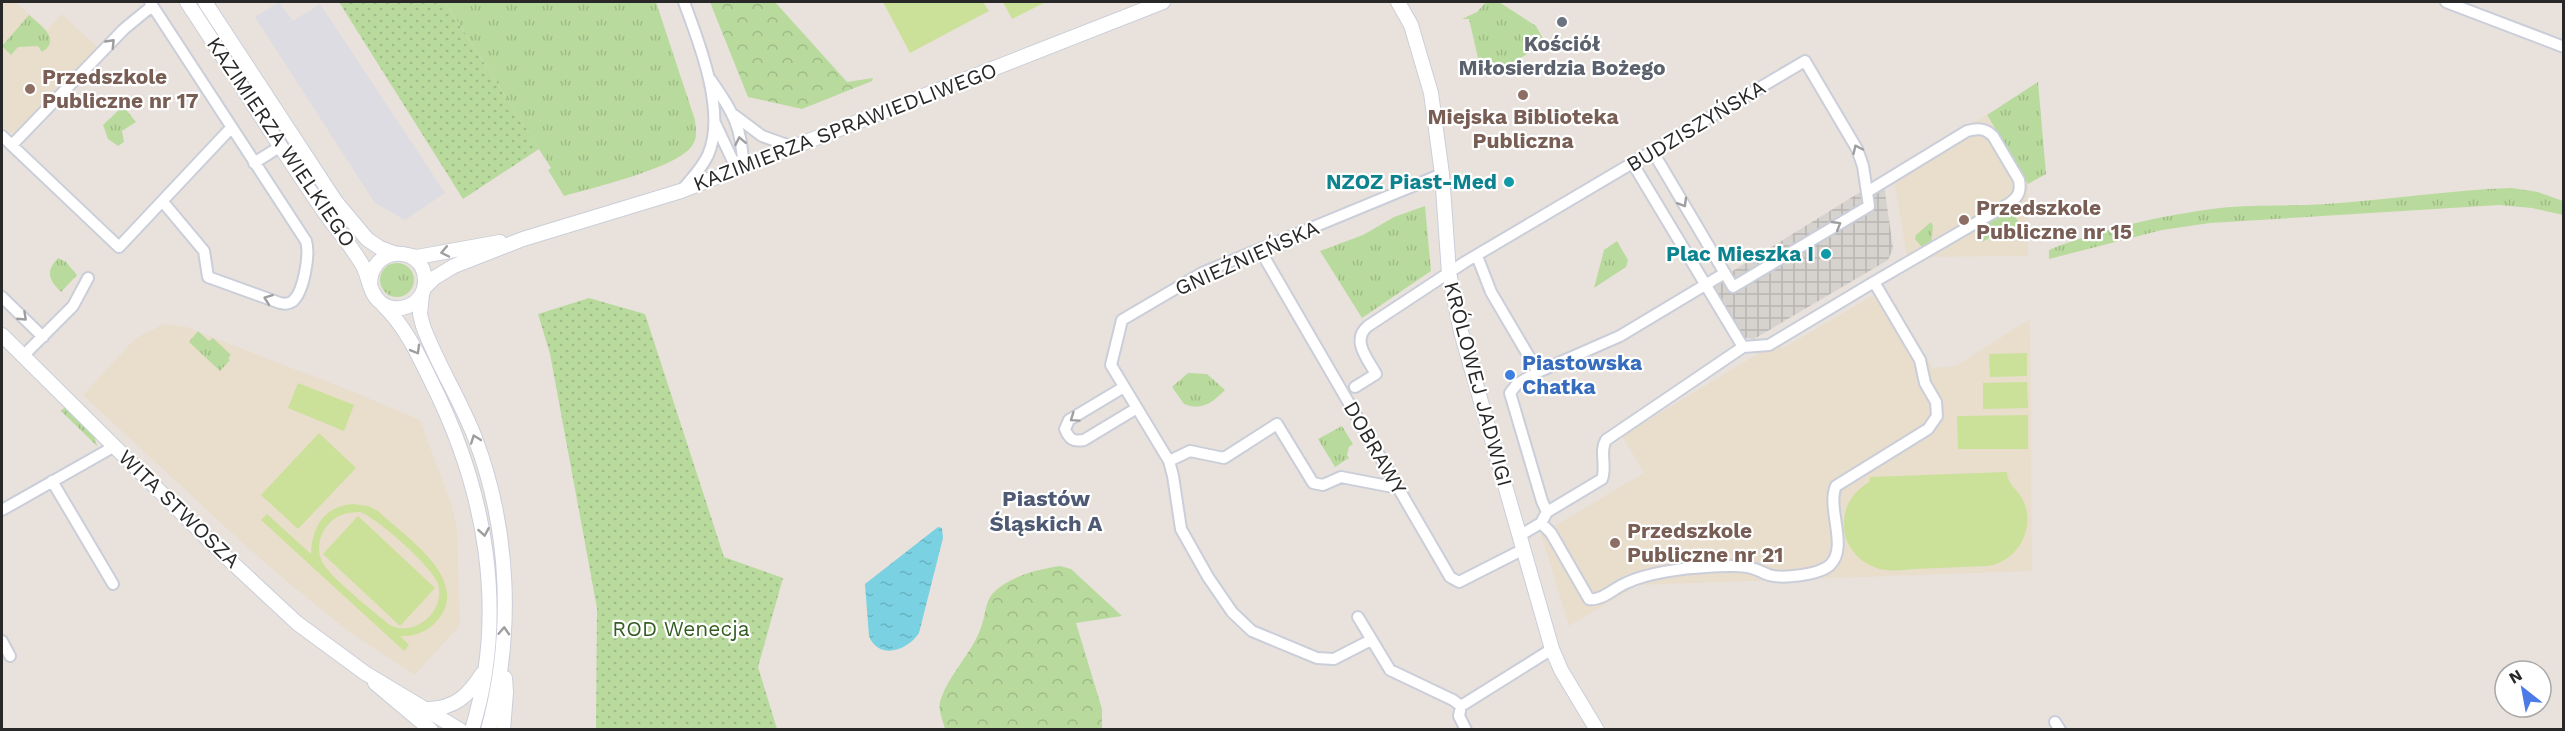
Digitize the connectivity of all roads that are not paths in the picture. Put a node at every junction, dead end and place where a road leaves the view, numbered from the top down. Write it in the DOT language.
graph roads {
  1 [pos="187,2"];
  2 [pos="205,2"];
  3 [pos="684,2"];
  4 [pos="1163,2"];
  5 [pos="1398,2"];
  6 [pos="1410,2"];
  7 [pos="2446,2"];
  8 [pos="151,4"];
  9 [pos="1411,25"];
  10 [pos="2564,47"];
  11 [pos="710,79"];
  12 [pos="734,115"];
  13 [pos="713,118"];
  14 [pos="231,128"];
  15 [pos="2,136"];
  16 [pos="12,145"];
  17 [pos="281,146"];
  18 [pos="796,148"];
  19 [pos="1653,152"];
  20 [pos="254,163"];
  21 [pos="1633,164"];
  22 [pos="743,168"];
  23 [pos="1442,174"];
  24 [pos="681,191"];
  25 [pos="1867,192"];
  26 [pos="163,202"];
  27 [pos="523,239"];
  28 [pos="1260,250"];
  29 [pos="394,253"];
  30 [pos="408,255"];
  31 [pos="1477,256"];
  32 [pos="1449,273"];
  33 [pos="1725,273"];
  34 [pos="88,278"];
  35 [pos="1874,282"];
  36 [pos="370,285"];
  37 [pos="1705,285"];
  38 [pos="423,291"];
  39 [pos="2,297"];
  40 [pos="381,304"];
  41 [pos="2,334"];
  42 [pos="43,337"];
  43 [pos="1743,347"];
  44 [pos="24,356"];
  45 [pos="1538,372"];
  46 [pos="1124,387"];
  47 [pos="1355,387"];
  48 [pos="1137,408"];
  49 [pos="115,446"];
  50 [pos="1169,461"];
  51 [pos="52,482"];
  52 [pos="1398,488"];
  53 [pos="2,510"];
  54 [pos="1547,512"];
  55 [pos="1541,523"];
  56 [pos="1520,543"];
  57 [pos="113,584"];
  58 [pos="1358,617"];
  59 [pos="1371,640"];
  60 [pos="2,641"];
  61 [pos="1552,649"];
  62 [pos="10,656"];
  63 [pos="495,663"];
  64 [pos="365,673"];
  65 [pos="1461,706"];
  66 [pos="429,709"];
  67 [pos="431,729"];
  68 [pos="460,729"];
  69 [pos="472,729"];
  70 [pos="488,729"];
  71 [pos="502,729"];
  72 [pos="1466,729"];
  73 [pos="1597,729"];
  1 -- 17 [label="street, KAZIMIERZA WIELKIEGO"];
  2 -- 29 [label="street, KAZIMIERZA WIELKIEGO"];
  3 -- 11 [label="street"];
  4 -- 18 [label="street, KAZIMIERZA SPRAWIEDLIWEGO"];
  5 -- 9 [label="street, KRÓLOWEJ JADWIGI"];
  6 -- 9 [label="street, KRÓLOWEJ JADWIGI"];
  7 -- 10 [label="street"];
  8 -- 14 [label="street"];
  16 -- 8 [label="street, one-way"];
  9 -- 23 [label="street, KRÓLOWEJ JADWIGI"];
  11 -- 12 [label="street"];
  11 -- 13 [label="street"];
  12 -- 18 [label="street"];
  22 -- 12 [label="street, one-way"];
  13 -- 22 [label="street"];
  13 -- 24 [label="street"];
  14 -- 20 [label="street"];
  14 -- 26 [label="street"];
  15 -- 16 [label="street"];
  16 -- 26 [label="street"];
  17 -- 20 [label="street"];
  17 -- 36 [label="street, KAZIMIERZA WIELKIEGO"];
  18 -- 22 [label="street, KAZIMIERZA SPRAWIEDLIWEGO"];
  19 -- 21 [label="street, BUDZISZYŃSKA"];
  25 -- 19 [label="street, BUDZISZYŃSKA, one-way"];
  19 -- 33 [label="street, one-way"];
  20 -- 26 [label="street, one-way"];
  21 -- 31 [label="street, BUDZISZYŃSKA"];
  21 -- 37 [label="street"];
  22 -- 24 [label="street, KAZIMIERZA SPRAWIEDLIWEGO"];
  23 -- 28 [label="street, GNIEŹNIEŃSKA"];
  23 -- 32 [label="street, KRÓLOWEJ JADWIGI"];
  24 -- 27 [label="street, KAZIMIERZA SPRAWIEDLIWEGO"];
  33 -- 25 [label="street, BUDZISZYŃSKA, one-way"];
  25 -- 35 [label="street"];
  27 -- 30 [label="street, KAZIMIERZA SPRAWIEDLIWEGO, one-way"];
  27 -- 38 [label="street, KAZIMIERZA SPRAWIEDLIWEGO"];
  28 -- 46 [label="street, GNIEŹNIEŃSKA"];
  28 -- 52 [label="street, DOBRAWY"];
  29 -- 30 [label="street"];
  29 -- 36 [label="street"];
  30 -- 38 [label="street"];
  31 -- 32 [label="street, BUDZISZYŃSKA"];
  31 -- 45 [label="street"];
  32 -- 47 [label="street, BUDZISZYŃSKA"];
  32 -- 56 [label="street, KRÓLOWEJ JADWIGI"];
  33 -- 37 [label="street"];
  34 -- 42 [label="street"];
  35 -- 43 [label="street"];
  35 -- 55 [label="street"];
  36 -- 40 [label="street"];
  37 -- 43 [label="street"];
  37 -- 45 [label="street"];
  38 -- 40 [label="street"];
  63 -- 38 [label="street, one-way"];
  39 -- 42 [label="street, one-way"];
  40 -- 63 [label="street, one-way"];
  41 -- 44 [label="street, WITA STWOSZA"];
  42 -- 44 [label="street"];
  43 -- 54 [label="street"];
  44 -- 49 [label="street, WITA STWOSZA"];
  45 -- 54 [label="street"];
  46 -- 48 [label="street, GNIEŹNIEŃSKA"];
  46 -- 48 [label="street, one-way"];
  48 -- 50 [label="street, GNIEŹNIEŃSKA"];
  49 -- 51 [label="street"];
  49 -- 64 [label="street, WITA STWOSZA"];
  50 -- 52 [label="street"];
  50 -- 59 [label="street, GNIEŹNIEŃSKA"];
  51 -- 53 [label="street"];
  51 -- 57 [label="street"];
  52 -- 56 [label="street, DOBRAWY"];
  54 -- 55 [label="street"];
  55 -- 56 [label="street"];
  56 -- 61 [label="street, KRÓLOWEJ JADWIGI"];
  58 -- 59 [label="street"];
  59 -- 65 [label="street"];
  60 -- 62 [label="street"];
  61 -- 65 [label="street"];
  61 -- 73 [label="street, KRÓLOWEJ JADWIGI"];
  63 -- 66 [label="street"];
  63 -- 69 [label="street"];
  63 -- 70 [label="street"];
  63 -- 71 [label="street"];
  64 -- 66 [label="street, WITA STWOSZA"];
  64 -- 67 [label="street, WITA STWOSZA"];
  65 -- 72 [label="street"];
  66 -- 68 [label="street, WITA STWOSZA"];
}
